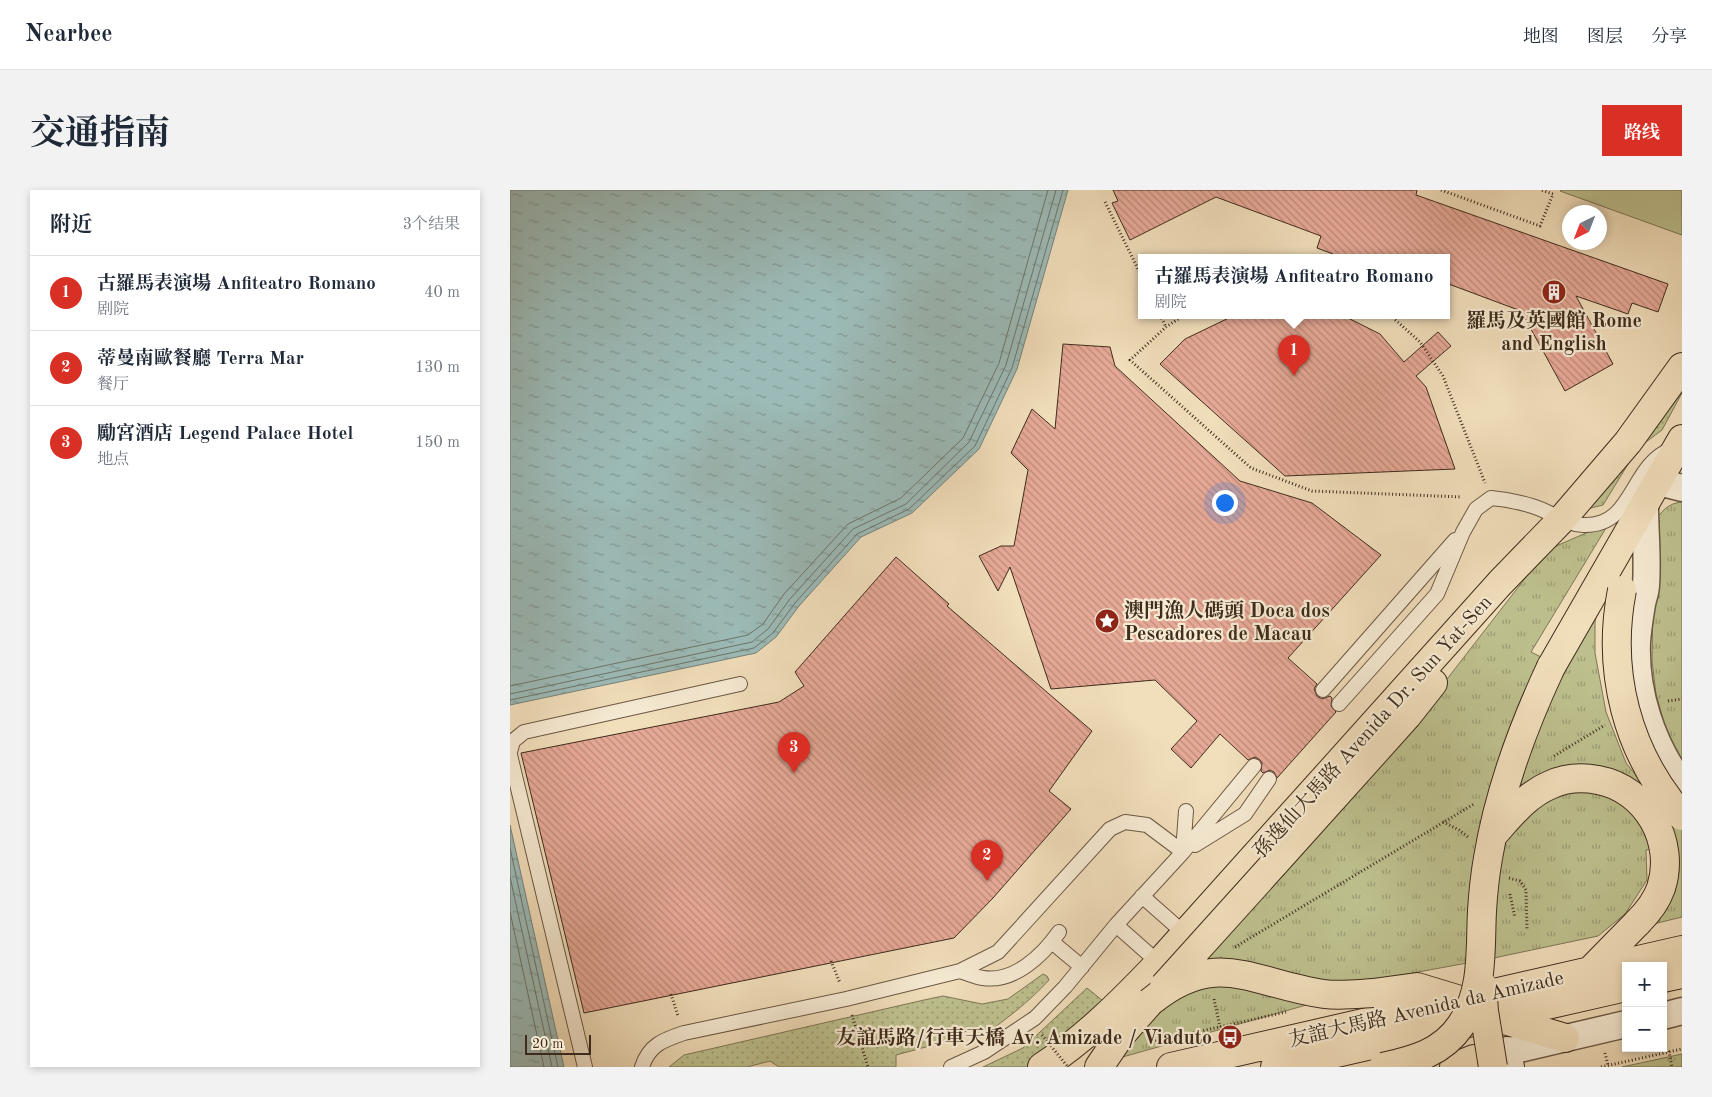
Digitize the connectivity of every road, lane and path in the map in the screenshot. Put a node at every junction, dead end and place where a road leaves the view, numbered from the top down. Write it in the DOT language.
graph roads {
  1 [pos="1440,190"];
  2 [pos="1541,190"];
  3 [pos="1553,192"];
  4 [pos="1105,202"];
  5 [pos="1138,269"];
  6 [pos="1162,319"];
  7 [pos="1178,319"];
  8 [pos="1394,319"];
  9 [pos="1166,327"];
  10 [pos="1682,367"];
  11 [pos="1680,443"];
  12 [pos="1670,485"];
  13 [pos="1491,498"];
  14 [pos="1639,514"];
  15 [pos="1562,519"];
  16 [pos="1463,532"];
  17 [pos="740,684"];
  18 [pos="1323,690"];
  19 [pos="1682,699"];
  20 [pos="1668,701"];
  21 [pos="1339,704"];
  22 [pos="1606,725"];
  23 [pos="510,754"];
  24 [pos="1549,759"];
  25 [pos="1254,766"];
  26 [pos="1270,779"];
  27 [pos="1682,784"];
  28 [pos="1476,803"];
  29 [pos="1186,811"];
  30 [pos="1682,816"];
  31 [pos="1492,836"];
  32 [pos="1183,852"];
  33 [pos="1142,896"];
  34 [pos="1515,918"];
  35 [pos="1116,924"];
  36 [pos="1527,930"];
  37 [pos="1185,934"];
  38 [pos="1231,949"];
  39 [pos="1682,950"];
  40 [pos="1481,960"];
  41 [pos="1159,963"];
  42 [pos="1082,968"];
  43 [pos="960,971"];
  44 [pos="1590,971"];
  45 [pos="1682,974"];
  46 [pos="1667,977"];
  47 [pos="1622,988"];
  48 [pos="671,994"];
  49 [pos="1461,1000"];
  50 [pos="1150,1002"];
  51 [pos="1294,1010"];
  52 [pos="1682,1011"];
  53 [pos="1667,1015"];
  54 [pos="1493,1017"];
  55 [pos="1622,1025"];
  56 [pos="1127,1027"];
  57 [pos="684,1033"];
  58 [pos="1042,1035"];
  59 [pos="1564,1038"];
  60 [pos="1152,1042"];
  61 [pos="1682,1048"];
  62 [pos="1605,1050"];
  63 [pos="1669,1052"];
  64 [pos="1486,1063"];
  65 [pos="1608,1065"];
  66 [pos="585,1067"];
  67 [pos="642,1067"];
  68 [pos="951,1067"];
  69 [pos="1042,1067"];
  70 [pos="1068,1067"];
  71 [pos="1100,1067"];
  72 [pos="1115,1067"];
  73 [pos="1171,1067"];
  74 [pos="1275,1067"];
  75 [pos="1383,1067"];
  76 [pos="1601,1067"];
  77 [pos="1672,1067"];
  1 -- 3 [label="path"];
  2 -- 3 [label="path"];
  4 -- 5 [label="path"];
  6 -- 9 [label="path"];
  7 -- 9 [label="path"];
  8 -- 13 [label="path"];
  9 -- 13 [label="path"];
  10 -- 15 [label="main road, 孫逸仙大馬路 Avenida Dr. Sun Yat-Sen"];
  11 -- 12 [label="main road"];
  11 -- 15 [label="lane"];
  12 -- 14 [label="main road"];
  13 -- 15 [label="lane"];
  13 -- 16 [label="lane"];
  14 -- 27 [label="street"];
  14 -- 30 [label="main road, bridge"];
  14 -- 31 [label="main road, bridge"];
  15 -- 37 [label="main road, 孫逸仙大馬路 Avenida Dr. Sun Yat-Sen"];
  15 -- 50 [label="main road, bridge"];
  16 -- 18 [label="lane"];
  16 -- 21 [label="lane"];
  17 -- 23 [label="lane"];
  19 -- 20 [label="path"];
  22 -- 24 [label="path"];
  23 -- 66 [label="lane"];
  25 -- 32 [label="lane"];
  26 -- 32 [label="lane"];
  28 -- 38 [label="path"];
  29 -- 32 [label="lane"];
  31 -- 40 [label="main road, bridge"];
  31 -- 44 [label="main road, bridge"];
  32 -- 33 [label="lane"];
  32 -- 43 [label="lane"];
  33 -- 35 [label="lane"];
  33 -- 37 [label="lane"];
  34 -- 36 [label="path"];
  35 -- 41 [label="lane"];
  35 -- 42 [label="lane"];
  37 -- 41 [label="main road, 孫逸仙大馬路 Avenida Dr. Sun Yat-Sen"];
  39 -- 44 [label="main road, 友誼大馬路 Avenida da Amizade"];
  40 -- 64 [label="main road, bridge"];
  40 -- 75 [label="main road, bridge"];
  41 -- 69 [label="main road, 孫逸仙大馬路 Avenida Dr. Sun Yat-Sen"];
  42 -- 43 [label="lane"];
  42 -- 68 [label="lane"];
  43 -- 57 [label="lane"];
  44 -- 49 [label="main road, 友誼大馬路 Avenida da Amizade"];
  45 -- 46 [label="main road"];
  47 -- 54 [label="main road, 友誼大馬路 Avenida da Amizade"];
  48 -- 57 [label="path"];
  49 -- 50 [label="main road, bridge"];
  49 -- 73 [label="main road, 友誼大馬路 Avenida da Amizade"];
  50 -- 56 [label="main road"];
  51 -- 60 [label="path"];
  52 -- 53 [label="street"];
  54 -- 59 [label="main road"];
  54 -- 74 [label="main road, 友誼大馬路 Avenida da Amizade"];
  55 -- 59 [label="street"];
  56 -- 71 [label="main road"];
  56 -- 72 [label="main road"];
  57 -- 67 [label="lane"];
  58 -- 70 [label="path, bridge"];
  59 -- 64 [label="street"];
  61 -- 63 [label="path"];
  62 -- 65 [label="path"];
  63 -- 65 [label="path"];
  63 -- 77 [label="path"];
  65 -- 76 [label="path"];
}
